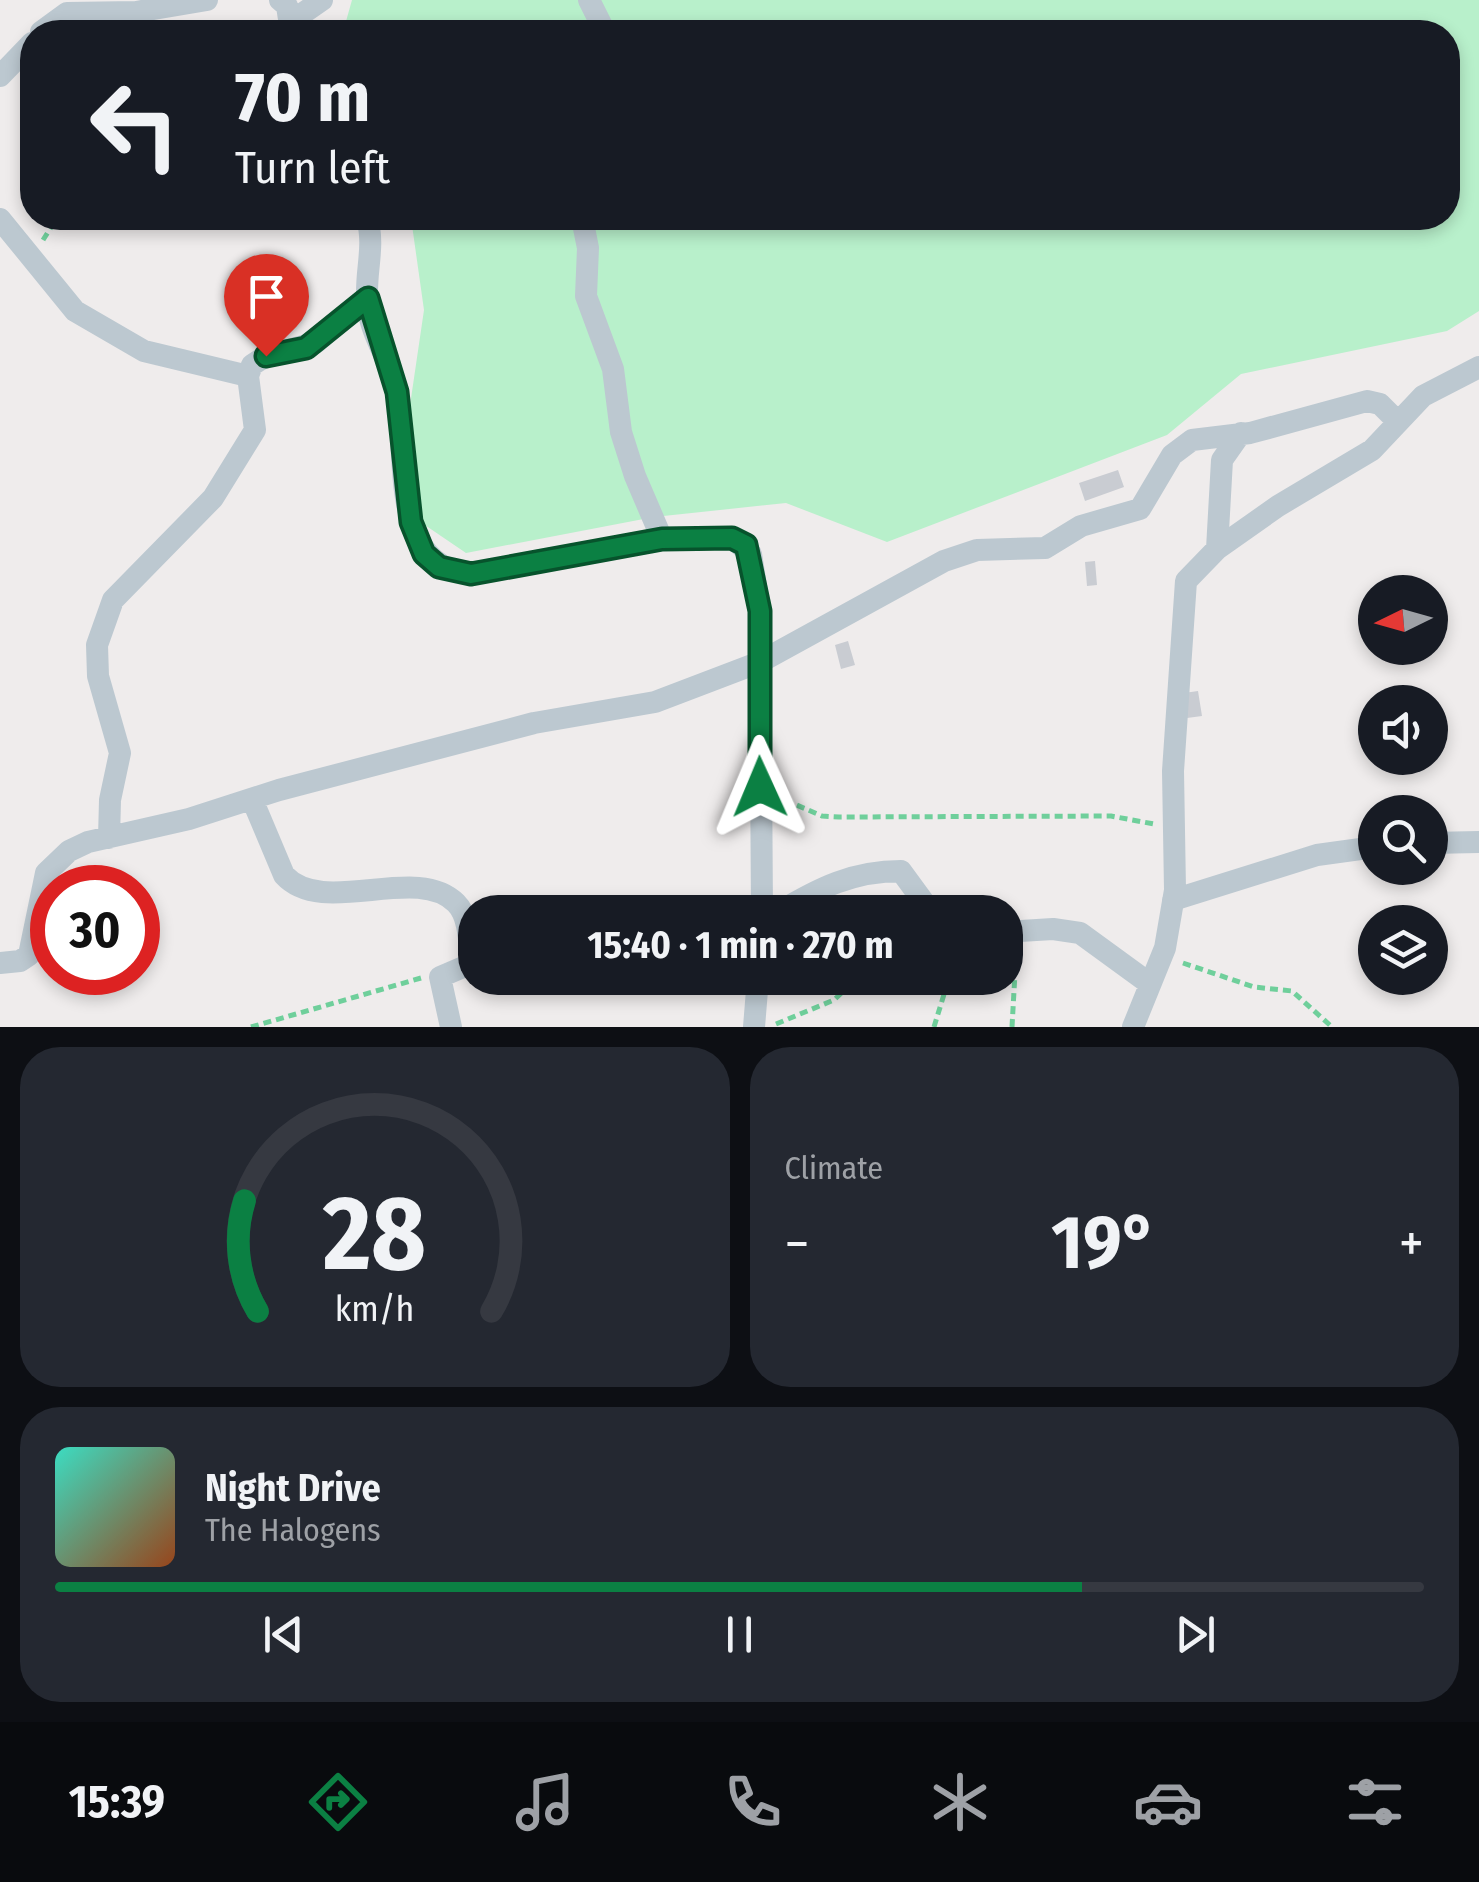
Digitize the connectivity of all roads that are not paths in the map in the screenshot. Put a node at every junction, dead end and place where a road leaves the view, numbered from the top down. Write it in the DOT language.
graph roads {
  1 [pos="207,0"];
  2 [pos="322,0"];
  3 [pos="151,5"];
  4 [pos="52,20"];
  5 [pos="299,20"];
  6 [pos="20,55"];
  7 [pos="0,76"];
  8 [pos="0,219"];
  9 [pos="370,230"];
  10 [pos="584,230"];
  11 [pos="368,298"];
  12 [pos="1479,367"];
  13 [pos="248,376"];
  14 [pos="1398,422"];
  15 [pos="1240,434"];
  16 [pos="662,539"];
  17 [pos="1217,549"];
  18 [pos="760,662"];
  19 [pos="252,799"];
  20 [pos="108,838"];
  21 [pos="1479,842"];
  22 [pos="1448,843"];
  23 [pos="1358,849"];
  24 [pos="762,895"];
  25 [pos="810,895"];
  26 [pos="919,895"];
  27 [pos="1173,900"];
  28 [pos="458,907"];
  29 [pos="1023,931"];
  30 [pos="0,963"];
  31 [pos="458,968"];
  32 [pos="1150,984"];
  33 [pos="757,995"];
  34 [pos="451,1027"];
  35 [pos="754,1027"];
  36 [pos="1133,1027"];
  1 -- 3 [label="street"];
  2 -- 5 [label="street"];
  3 -- 4 [label="street"];
  6 -- 7 [label="street"];
  8 -- 13 [label="street"];
  9 -- 11 [label="street"];
  10 -- 16 [label="street"];
  11 -- 13 [label="street"];
  11 -- 16 [label="street"];
  12 -- 14 [label="street"];
  13 -- 20 [label="street"];
  14 -- 15 [label="street"];
  14 -- 17 [label="street"];
  15 -- 17 [label="street"];
  15 -- 18 [label="street"];
  16 -- 18 [label="street"];
  17 -- 27 [label="street"];
  18 -- 19 [label="street"];
  18 -- 24 [label="street"];
  19 -- 20 [label="street"];
  19 -- 28 [label="street"];
  20 -- 30 [label="street"];
  21 -- 22 [label="street"];
  23 -- 27 [label="street"];
  25 -- 26 [label="street"];
  27 -- 32 [label="street"];
  29 -- 32 [label="street"];
  31 -- 34 [label="street"];
  32 -- 36 [label="street"];
  33 -- 35 [label="street"];
}
